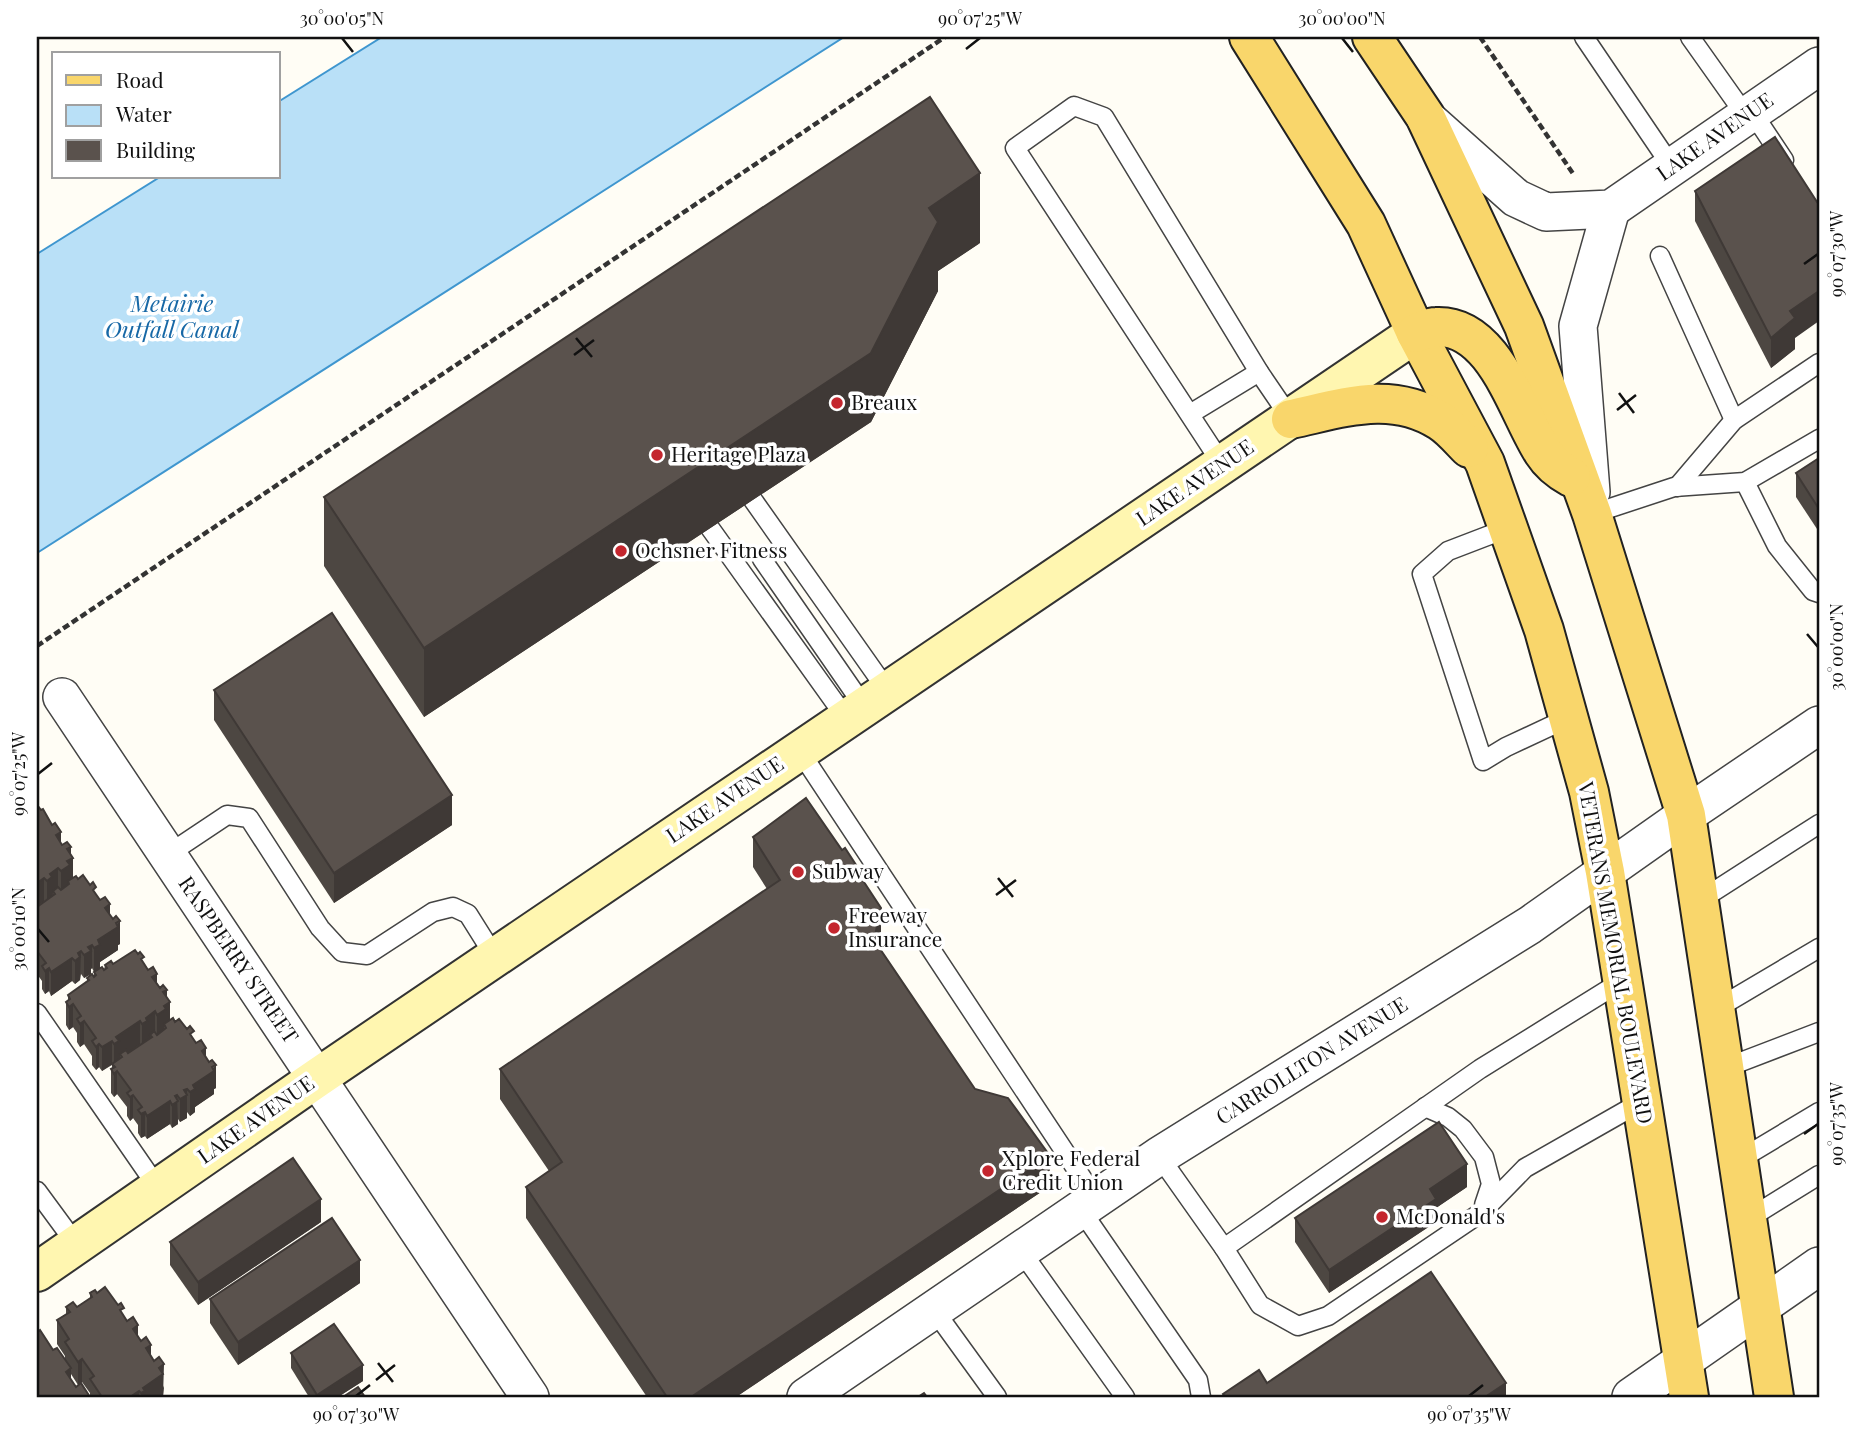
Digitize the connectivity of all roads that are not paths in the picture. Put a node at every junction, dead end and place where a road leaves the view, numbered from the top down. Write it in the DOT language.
graph roads {
  1 [pos="1249,37"];
  2 [pos="1372,37"];
  3 [pos="1584,37"];
  4 [pos="1690,37"];
  5 [pos="1819,66"];
  6 [pos="1749,114"];
  7 [pos="1425,116"];
  8 [pos="1672,167"];
  9 [pos="1797,179"];
  10 [pos="1611,209"];
  11 [pos="1660,256"];
  12 [pos="1416,333"];
  13 [pos="1819,363"];
  14 [pos="1259,372"];
  15 [pos="1190,414"];
  16 [pos="1291,419"];
  17 [pos="1734,420"];
  18 [pos="1819,439"];
  19 [pos="1485,463"];
  20 [pos="1222,464"];
  21 [pos="1745,482"];
  22 [pos="1677,486"];
  23 [pos="1587,499"];
  24 [pos="753,500"];
  25 [pos="710,528"];
  26 [pos="1508,528"];
  27 [pos="762,559"];
  28 [pos="1819,593"];
  29 [pos="62,697"];
  30 [pos="865,704"];
  31 [pos="1568,718"];
  32 [pos="1819,725"];
  33 [pos="799,750"];
  34 [pos="1686,815"];
  35 [pos="1819,824"];
  36 [pos="167,855"];
  37 [pos="1605,872"];
  38 [pos="1699,901"];
  39 [pos="1819,948"];
  40 [pos="495,957"];
  41 [pos="1622,981"];
  42 [pos="1716,1009"];
  43 [pos="37,1013"];
  44 [pos="1819,1032"];
  45 [pos="1725,1068"];
  46 [pos="317,1077"];
  47 [pos="1641,1102"];
  48 [pos="1425,1107"];
  49 [pos="1819,1112"];
  50 [pos="1159,1157"];
  51 [pos="1739,1160"];
  52 [pos="1819,1175"];
  53 [pos="158,1188"];
  54 [pos="37,1191"];
  55 [pos="1088,1205"];
  56 [pos="1482,1212"];
  57 [pos="1748,1219"];
  58 [pos="76,1244"];
  59 [pos="1224,1248"];
  60 [pos="1021,1251"];
  61 [pos="1819,1266"];
  62 [pos="37,1272"];
  63 [pos="1761,1306"];
  64 [pos="934,1310"];
  65 [pos="1686,1380"];
  66 [pos="530,1397"];
  67 [pos="806,1397"];
  68 [pos="997,1397"];
  69 [pos="1125,1397"];
  70 [pos="1201,1397"];
  71 [pos="1631,1397"];
  72 [pos="1774,1397"];
  1 -- 12 [label="main road, VETERANS MEMORIAL BOULEVARD"];
  2 -- 7 [label="main road"];
  3 -- 8 [label="lane"];
  4 -- 6 [label="lane"];
  5 -- 6 [label="street, LAKE AVENUE"];
  6 -- 8 [label="street, LAKE AVENUE"];
  6 -- 9 [label="lane"];
  7 -- 10 [label="street"];
  7 -- 23 [label="main road"];
  8 -- 10 [label="street, LAKE AVENUE"];
  10 -- 23 [label="street"];
  11 -- 17 [label="lane"];
  12 -- 16 [label="street, LAKE AVENUE"];
  12 -- 19 [label="main road, VETERANS MEMORIAL BOULEVARD"];
  12 -- 23 [label="main road"];
  13 -- 17 [label="lane"];
  14 -- 15 [label="lane"];
  14 -- 15 [label="lane"];
  14 -- 16 [label="lane"];
  15 -- 20 [label="lane"];
  16 -- 19 [label="main road"];
  16 -- 20 [label="street, LAKE AVENUE"];
  17 -- 22 [label="lane"];
  18 -- 21 [label="lane"];
  19 -- 26 [label="main road, VETERANS MEMORIAL BOULEVARD"];
  20 -- 30 [label="street, LAKE AVENUE"];
  21 -- 22 [label="lane"];
  21 -- 28 [label="lane"];
  22 -- 23 [label="lane"];
  23 -- 34 [label="main road"];
  24 -- 30 [label="lane"];
  25 -- 30 [label="lane"];
  26 -- 31 [label="main road, VETERANS MEMORIAL BOULEVARD"];
  26 -- 31 [label="lane"];
  27 -- 30 [label="lane"];
  29 -- 36 [label="street, RASPBERRY STREET"];
  30 -- 33 [label="street, LAKE AVENUE"];
  31 -- 37 [label="main road, VETERANS MEMORIAL BOULEVARD"];
  32 -- 34 [label="street, CARROLLTON AVENUE"];
  33 -- 40 [label="street, LAKE AVENUE"];
  33 -- 55 [label="lane"];
  34 -- 37 [label="street, CARROLLTON AVENUE"];
  34 -- 38 [label="main road"];
  35 -- 38 [label="lane"];
  36 -- 40 [label="lane"];
  36 -- 46 [label="street, RASPBERRY STREET"];
  37 -- 41 [label="main road, VETERANS MEMORIAL BOULEVARD"];
  37 -- 50 [label="street, CARROLLTON AVENUE"];
  38 -- 42 [label="main road"];
  39 -- 42 [label="lane"];
  40 -- 46 [label="street, LAKE AVENUE"];
  41 -- 47 [label="main road, VETERANS MEMORIAL BOULEVARD"];
  41 -- 48 [label="lane"];
  42 -- 45 [label="main road"];
  43 -- 53 [label="lane"];
  44 -- 45 [label="lane"];
  45 -- 51 [label="main road"];
  46 -- 53 [label="street, LAKE AVENUE"];
  46 -- 66 [label="street, RASPBERRY STREET"];
  47 -- 56 [label="lane"];
  47 -- 65 [label="main road, VETERANS MEMORIAL BOULEVARD"];
  48 -- 56 [label="lane"];
  48 -- 59 [label="lane"];
  49 -- 51 [label="lane"];
  50 -- 55 [label="street, CARROLLTON AVENUE"];
  50 -- 59 [label="lane"];
  51 -- 57 [label="main road"];
  52 -- 57 [label="lane"];
  53 -- 58 [label="street, LAKE AVENUE"];
  54 -- 58 [label="lane"];
  55 -- 60 [label="street, CARROLLTON AVENUE"];
  55 -- 70 [label="lane"];
  56 -- 59 [label="lane"];
  57 -- 63 [label="main road"];
  58 -- 62 [label="street, LAKE AVENUE"];
  60 -- 64 [label="street, CARROLLTON AVENUE"];
  60 -- 69 [label="lane"];
  61 -- 63 [label="street"];
  63 -- 65 [label="street"];
  63 -- 72 [label="main road"];
  64 -- 67 [label="street, CARROLLTON AVENUE"];
  64 -- 68 [label="lane"];
  65 -- 71 [label="street"];
}
